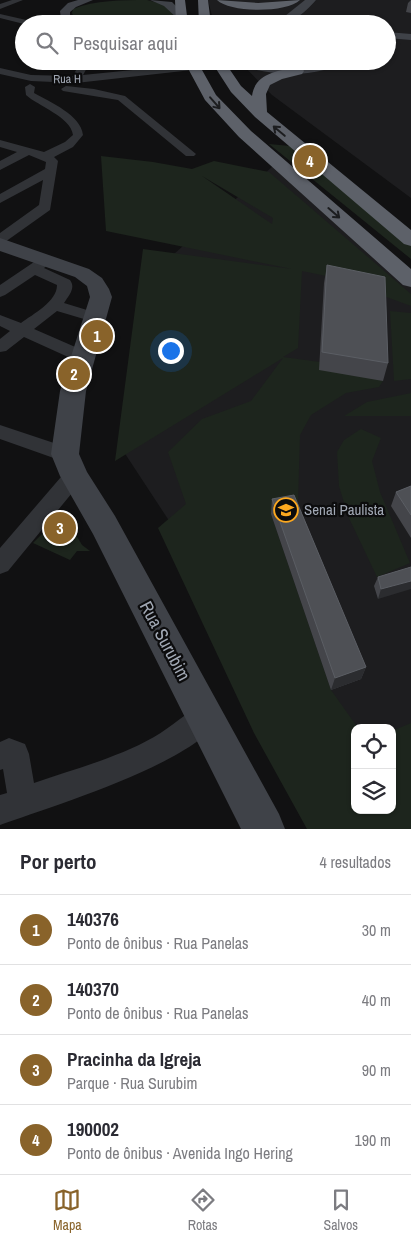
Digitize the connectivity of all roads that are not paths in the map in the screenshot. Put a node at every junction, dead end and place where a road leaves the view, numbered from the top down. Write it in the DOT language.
graph roads {
  1 [pos="19,0"];
  2 [pos="88,0"];
  3 [pos="155,0"];
  4 [pos="180,0"];
  5 [pos="203,0"];
  6 [pos="222,0"];
  7 [pos="295,0"];
  8 [pos="311,0"];
  9 [pos="0,8"];
  10 [pos="65,15"];
  11 [pos="179,15"];
  12 [pos="182,15"];
  13 [pos="204,15"];
  14 [pos="293,15"];
  15 [pos="304,15"];
  16 [pos="0,16"];
  17 [pos="15,20"];
  18 [pos="396,36"];
  19 [pos="411,38"];
  20 [pos="396,40"];
  21 [pos="81,70"];
  22 [pos="148,70"];
  23 [pos="194,70"];
  24 [pos="223,70"];
  25 [pos="286,70"];
  26 [pos="304,70"];
  27 [pos="0,71"];
  28 [pos="297,71"];
  29 [pos="76,80"];
  30 [pos="33,81"];
  31 [pos="260,114"];
  32 [pos="0,143"];
  33 [pos="27,151"];
  34 [pos="190,154"];
  35 [pos="45,156"];
  36 [pos="0,166"];
  37 [pos="51,170"];
  38 [pos="0,199"];
  39 [pos="3,238"];
  40 [pos="411,240"];
  41 [pos="40,265"];
  42 [pos="411,280"];
  43 [pos="0,292"];
  44 [pos="55,305"];
  45 [pos="94,318"];
  46 [pos="0,320"];
  47 [pos="22,330"];
  48 [pos="0,347"];
  49 [pos="83,357"];
  50 [pos="4,438"];
  51 [pos="70,465"];
  52 [pos="0,564"];
  53 [pos="206,717"];
  54 [pos="0,756"];
  55 [pos="11,806"];
  56 [pos="264,829"];
  1 -- 9 [label="street"];
  2 -- 10 [label="main road"];
  3 -- 11 [label="main road"];
  4 -- 12 [label="highway"];
  5 -- 13 [label="highway"];
  6 -- 7 [label="highway"];
  8 -- 14 [label="main road"];
  8 -- 15 [label="main road"];
  16 -- 17 [label="street"];
  18 -- 19 [label="main road"];
  19 -- 20 [label="main road"];
  21 -- 29 [label="street"];
  22 -- 29 [label="street, Rua H"];
  23 -- 42 [label="highway, one-way"];
  24 -- 31 [label="highway"];
  25 -- 28 [label="main road"];
  26 -- 28 [label="main road"];
  27 -- 30 [label="street"];
  28 -- 31 [label="highway"];
  29 -- 30 [label="street, Rua H"];
  30 -- 34 [label="street"];
  30 -- 35 [label="street"];
  40 -- 31 [label="highway, one-way"];
  32 -- 33 [label="street"];
  33 -- 35 [label="street"];
  33 -- 36 [label="street"];
  35 -- 37 [label="street"];
  37 -- 38 [label="street"];
  37 -- 39 [label="street"];
  39 -- 41 [label="main road"];
  41 -- 43 [label="street"];
  41 -- 44 [label="street"];
  41 -- 45 [label="main road"];
  44 -- 45 [label="street"];
  44 -- 47 [label="street"];
  45 -- 49 [label="main road"];
  46 -- 47 [label="street"];
  47 -- 48 [label="street"];
  47 -- 49 [label="street"];
  49 -- 51 [label="main road"];
  50 -- 51 [label="street"];
  51 -- 52 [label="street"];
  51 -- 53 [label="main road, Rua Surubim"];
  53 -- 55 [label="street"];
  53 -- 56 [label="main road, Rua Surubim"];
  54 -- 55 [label="street"];
}
